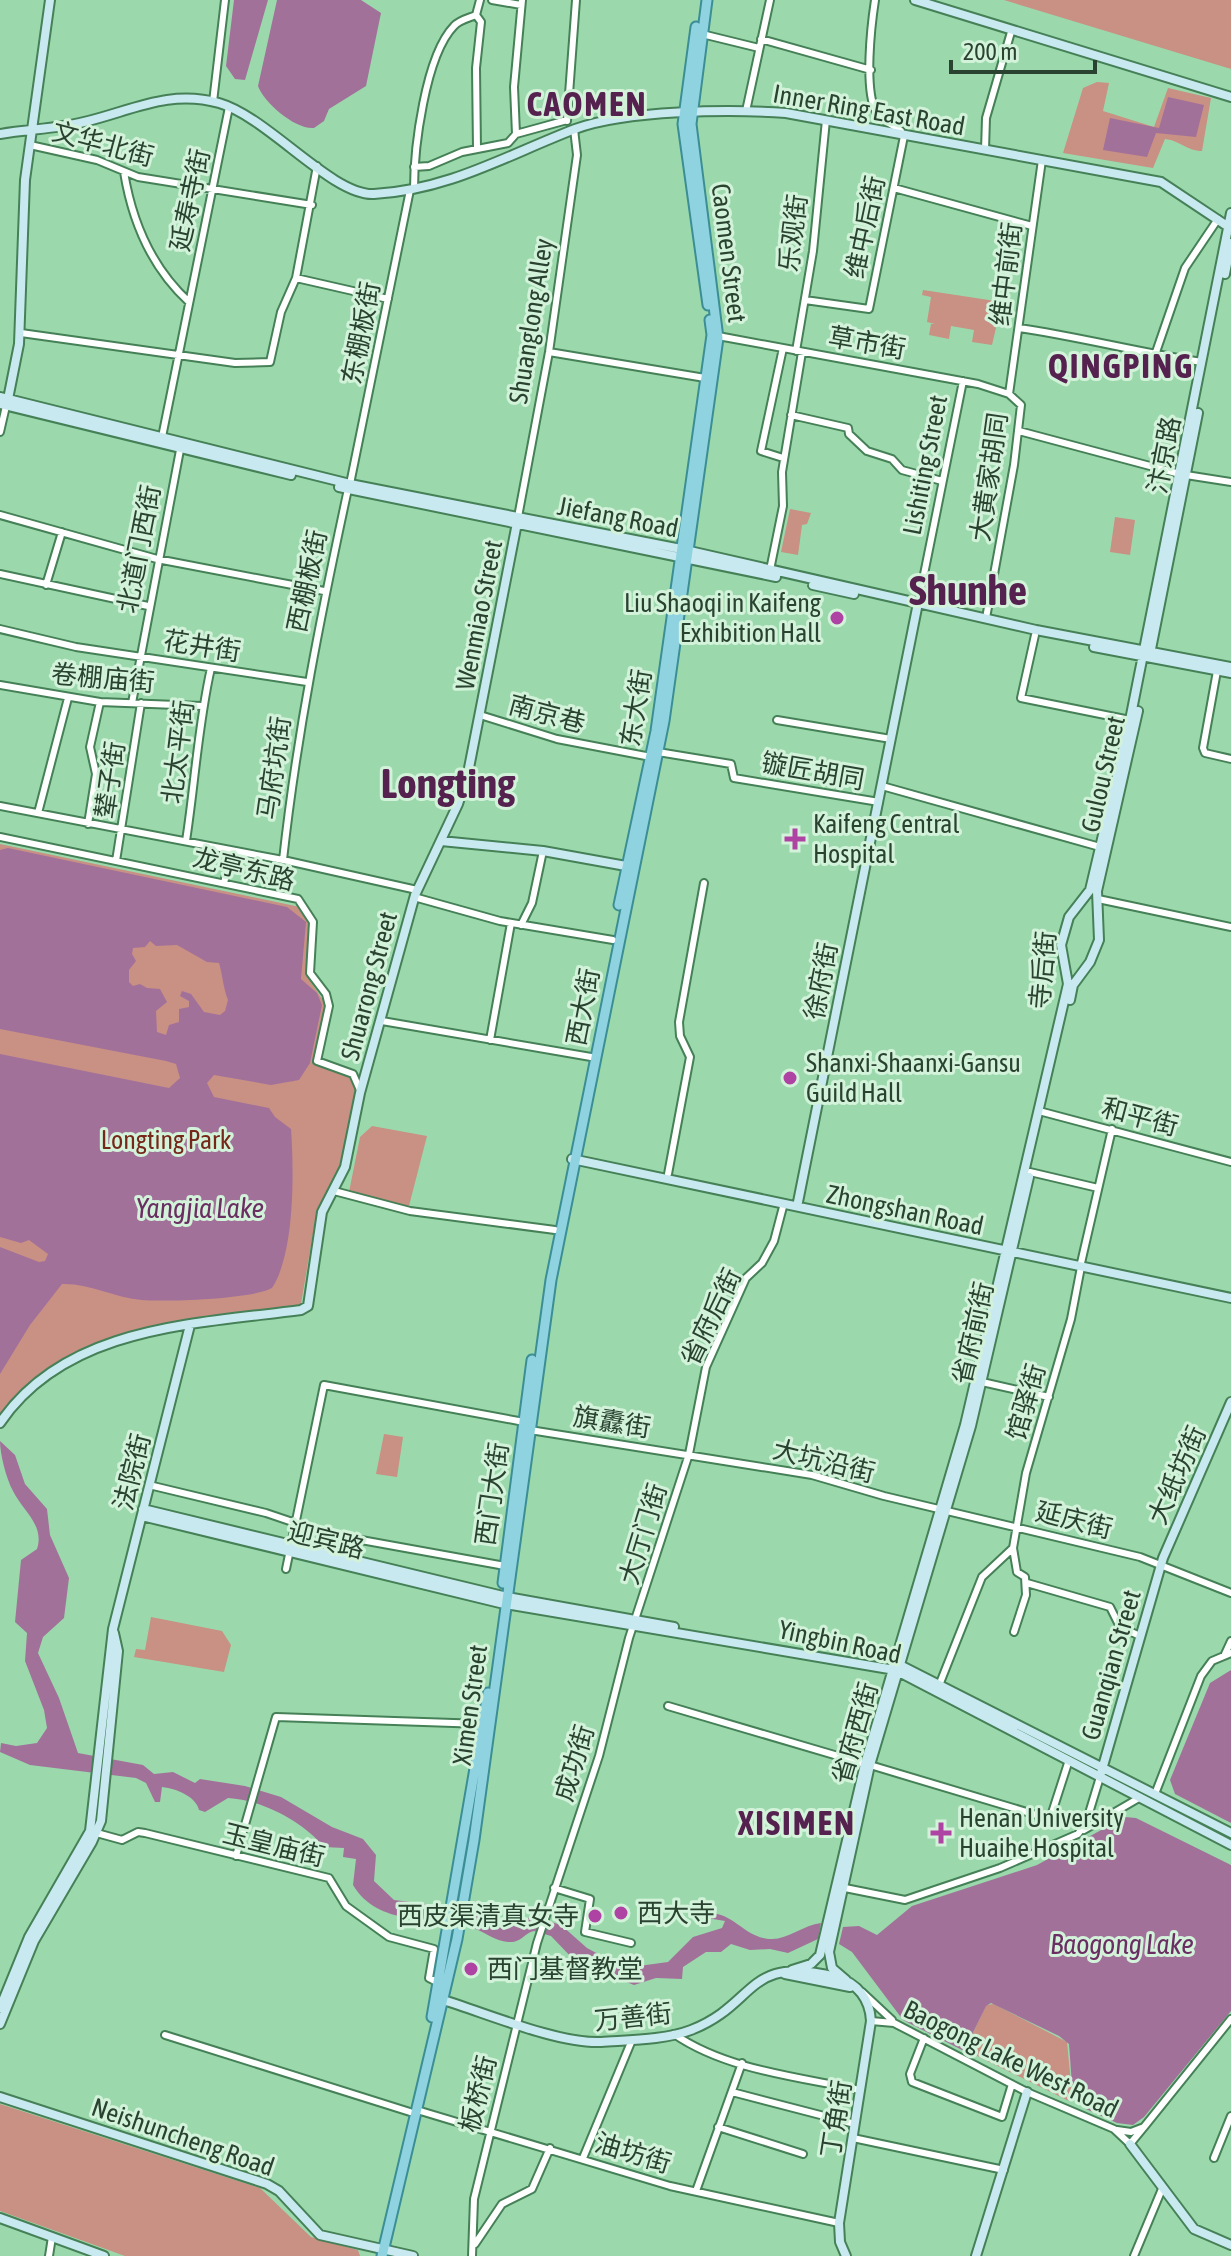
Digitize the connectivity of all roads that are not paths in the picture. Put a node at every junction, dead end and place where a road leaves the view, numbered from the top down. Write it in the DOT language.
graph roads {
  1 [pos="48,0"];
  2 [pos="225,0"];
  3 [pos="480,0"];
  4 [pos="492,0"];
  5 [pos="576,0"];
  6 [pos="705,0"];
  7 [pos="770,0"];
  8 [pos="875,0"];
  9 [pos="915,0"];
  10 [pos="522,2"];
  11 [pos="476,15"];
  12 [pos="1011,32"];
  13 [pos="706,35"];
  14 [pos="761,39"];
  15 [pos="759,48"];
  16 [pos="699,52"];
  17 [pos="871,70"];
  18 [pos="1231,97"];
  19 [pos="213,102"];
  20 [pos="229,107"];
  21 [pos="746,111"];
  22 [pos="687,114"];
  23 [pos="567,120"];
  24 [pos="826,120"];
  25 [pos="572,130"];
  26 [pos="30,131"];
  27 [pos="0,134"];
  28 [pos="516,134"];
  29 [pos="903,136"];
  30 [pos="30,145"];
  31 [pos="477,149"];
  32 [pos="985,150"];
  33 [pos="1042,160"];
  34 [pos="317,166"];
  35 [pos="414,167"];
  36 [pos="124,171"];
  37 [pos="894,188"];
  38 [pos="213,189"];
  39 [pos="412,189"];
  40 [pos="312,205"];
  41 [pos="1231,213"];
  42 [pos="1218,219"];
  43 [pos="1032,226"];
  44 [pos="1230,228"];
  45 [pos="1231,243"];
  46 [pos="296,278"];
  47 [pos="388,299"];
  48 [pos="805,300"];
  49 [pos="189,302"];
  50 [pos="1019,328"];
  51 [pos="21,333"];
  52 [pos="718,336"];
  53 [pos="783,348"];
  54 [pos="799,351"];
  55 [pos="549,352"];
  56 [pos="179,353"];
  57 [pos="1155,355"];
  58 [pos="1202,362"];
  59 [pos="705,378"];
  60 [pos="963,381"];
  61 [pos="1009,394"];
  62 [pos="4,401"];
  63 [pos="791,415"];
  64 [pos="1019,431"];
  65 [pos="0,432"];
  66 [pos="162,437"];
  67 [pos="180,450"];
  68 [pos="783,458"];
  69 [pos="1183,475"];
  70 [pos="942,481"];
  71 [pos="1231,482"];
  72 [pos="349,486"];
  73 [pos="0,515"];
  74 [pos="518,520"];
  75 [pos="62,532"];
  76 [pos="684,554"];
  77 [pos="157,559"];
  78 [pos="770,570"];
  79 [pos="0,574"];
  80 [pos="46,585"];
  81 [pos="324,591"];
  82 [pos="148,606"];
  83 [pos="917,606"];
  84 [pos="986,618"];
  85 [pos="0,629"];
  86 [pos="1035,635"];
  87 [pos="1147,655"];
  88 [pos="139,657"];
  89 [pos="1231,667"];
  90 [pos="211,668"];
  91 [pos="1217,671"];
  92 [pos="1231,673"];
  93 [pos="307,682"];
  94 [pos="0,685"];
  95 [pos="68,698"];
  96 [pos="100,702"];
  97 [pos="132,703"];
  98 [pos="141,703"];
  99 [pos="202,706"];
  100 [pos="480,715"];
  101 [pos="777,720"];
  102 [pos="1130,720"];
  103 [pos="891,739"];
  104 [pos="654,755"];
  105 [pos="1231,759"];
  106 [pos="882,786"];
  107 [pos="879,802"];
  108 [pos="0,806"];
  109 [pos="38,813"];
  110 [pos="88,824"];
  111 [pos="123,830"];
  112 [pos="0,837"];
  113 [pos="186,841"];
  114 [pos="441,841"];
  115 [pos="1100,847"];
  116 [pos="232,851"];
  117 [pos="543,851"];
  118 [pos="283,860"];
  119 [pos="116,861"];
  120 [pos="629,866"];
  121 [pos="224,883"];
  122 [pos="704,883"];
  123 [pos="1092,884"];
  124 [pos="416,894"];
  125 [pos="1098,899"];
  126 [pos="511,923"];
  127 [pos="521,925"];
  128 [pos="1231,927"];
  129 [pos="613,940"];
  130 [pos="382,1021"];
  131 [pos="490,1040"];
  132 [pos="591,1057"];
  133 [pos="369,1062"];
  134 [pos="348,1071"];
  135 [pos="360,1093"];
  136 [pos="1042,1112"];
  137 [pos="1112,1129"];
  138 [pos="574,1157"];
  139 [pos="1231,1162"];
  140 [pos="1030,1172"];
  141 [pos="668,1174"];
  142 [pos="1098,1188"];
  143 [pos="334,1191"];
  144 [pos="798,1202"];
  145 [pos="784,1203"];
  146 [pos="555,1230"];
  147 [pos="1009,1251"];
  148 [pos="1081,1265"];
  149 [pos="1231,1295"];
  150 [pos="190,1325"];
  151 [pos="982,1382"];
  152 [pos="1049,1397"];
  153 [pos="1231,1402"];
  154 [pos="0,1423"];
  155 [pos="527,1426"];
  156 [pos="968,1426"];
  157 [pos="689,1454"];
  158 [pos="149,1485"];
  159 [pos="945,1511"];
  160 [pos="142,1513"];
  161 [pos="294,1523"];
  162 [pos="1017,1526"];
  163 [pos="289,1548"];
  164 [pos="1013,1548"];
  165 [pos="1161,1563"];
  166 [pos="505,1566"];
  167 [pos="286,1569"];
  168 [pos="1027,1583"];
  169 [pos="1231,1593"];
  170 [pos="504,1600"];
  171 [pos="634,1623"];
  172 [pos="1014,1632"];
  173 [pos="1140,1636"];
  174 [pos="1231,1641"];
  175 [pos="1228,1654"];
  176 [pos="898,1668"];
  177 [pos="940,1683"];
  178 [pos="668,1706"];
  179 [pos="484,1724"];
  180 [pos="1069,1760"];
  181 [pos="868,1765"];
  182 [pos="1101,1773"];
  183 [pos="1155,1794"];
  184 [pos="1139,1798"];
  185 [pos="93,1832"];
  186 [pos="1231,1833"];
  187 [pos="1078,1834"];
  188 [pos="469,1840"];
  189 [pos="1231,1845"];
  190 [pos="236,1856"];
  191 [pos="840,1886"];
  192 [pos="554,1888"];
  193 [pos="537,1943"];
  194 [pos="631,1943"];
  195 [pos="825,1955"];
  196 [pos="447,1963"];
  197 [pos="805,1971"];
  198 [pos="789,1972"];
  199 [pos="833,1977"];
  200 [pos="439,1983"];
  201 [pos="846,1983"];
  202 [pos="859,1991"];
  203 [pos="443,2000"];
  204 [pos="0,2008"];
  205 [pos="1231,2019"];
  206 [pos="871,2021"];
  207 [pos="517,2023"];
  208 [pos="894,2023"];
  209 [pos="0,2024"];
  210 [pos="674,2034"];
  211 [pos="165,2035"];
  212 [pos="633,2038"];
  213 [pos="924,2038"];
  214 [pos="742,2063"];
  215 [pos="1012,2084"];
  216 [pos="860,2090"];
  217 [pos="732,2092"];
  218 [pos="1030,2093"];
  219 [pos="0,2097"];
  220 [pos="414,2111"];
  221 [pos="1231,2116"];
  222 [pos="855,2124"];
  223 [pos="718,2127"];
  224 [pos="1144,2127"];
  225 [pos="1114,2129"];
  226 [pos="489,2132"];
  227 [pos="853,2138"];
  228 [pos="1130,2144"];
  229 [pos="550,2148"];
  230 [pos="803,2154"];
  231 [pos="583,2158"];
  232 [pos="1214,2158"];
  233 [pos="1004,2170"];
  234 [pos="1162,2189"];
  235 [pos="696,2191"];
  236 [pos="0,2218"];
  237 [pos="839,2223"];
  238 [pos="52,2237"];
  239 [pos="475,2244"];
  240 [pos="1231,2245"];
  241 [pos="380,2253"];
  242 [pos="49,2256"];
  243 [pos="104,2256"];
  244 [pos="413,2256"];
  245 [pos="472,2256"];
  246 [pos="846,2256"];
  247 [pos="978,2256"];
  248 [pos="1134,2256"];
  1 -- 26 [label="street"];
  2 -- 19 [label="street"];
  3 -- 11 [label="street"];
  4 -- 10 [label="street"];
  5 -- 23 [label="street, Shuanglong Alley"];
  6 -- 13 [label="street"];
  6 -- 16 [label="main road, Caomen Street"];
  6 -- 22 [label="main road, Caomen Street"];
  7 -- 14 [label="street"];
  8 -- 17 [label="street"];
  9 -- 12 [label="street"];
  10 -- 28 [label="street"];
  11 -- 31 [label="street"];
  11 -- 35 [label="street, 东棚板街"];
  12 -- 18 [label="street"];
  12 -- 32 [label="street"];
  13 -- 15 [label="street"];
  13 -- 16 [label="street"];
  14 -- 15 [label="street"];
  14 -- 17 [label="street"];
  15 -- 21 [label="street"];
  16 -- 22 [label="main road, Caomen Street"];
  17 -- 29 [label="street"];
  19 -- 20 [label="street, Inner Ring East Road"];
  19 -- 26 [label="street, Inner Ring East Road"];
  20 -- 34 [label="street, Inner Ring East Road"];
  20 -- 38 [label="street, 延寿寺街"];
  21 -- 22 [label="street, Inner Ring East Road"];
  21 -- 24 [label="street, Inner Ring East Road"];
  22 -- 25 [label="street, Inner Ring East Road"];
  22 -- 52 [label="main road, Caomen Street"];
  22 -- 59 [label="main road, Caomen Street"];
  23 -- 25 [label="street, Shuanglong Alley"];
  23 -- 28 [label="street"];
  24 -- 29 [label="street, Inner Ring East Road"];
  24 -- 48 [label="street, 乐观街"];
  25 -- 39 [label="street, Inner Ring East Road"];
  25 -- 55 [label="street, Shuanglong Alley"];
  26 -- 27 [label="street, Inner Ring East Road"];
  26 -- 30 [label="street"];
  26 -- 62 [label="street"];
  28 -- 31 [label="street"];
  29 -- 32 [label="street, Inner Ring East Road"];
  29 -- 37 [label="street, 维中后街"];
  30 -- 36 [label="street, 文华北街"];
  30 -- 51 [label="street"];
  31 -- 35 [label="street"];
  32 -- 33 [label="street, Inner Ring East Road"];
  33 -- 42 [label="street, Inner Ring East Road"];
  33 -- 43 [label="street, 维中前街"];
  34 -- 39 [label="street, Inner Ring East Road"];
  34 -- 40 [label="street"];
  35 -- 39 [label="street, 东棚板街"];
  36 -- 38 [label="street, 文华北街"];
  36 -- 49 [label="street, 延寿寺街"];
  37 -- 43 [label="street"];
  37 -- 48 [label="street, 维中后街"];
  38 -- 40 [label="street, 文华北街"];
  38 -- 49 [label="street, 延寿寺街"];
  39 -- 47 [label="street, 东棚板街"];
  40 -- 46 [label="street"];
  41 -- 44 [label="street, 汴京路"];
  42 -- 44 [label="street, Inner Ring East Road"];
  42 -- 57 [label="street"];
  43 -- 50 [label="street, 维中前街"];
  44 -- 58 [label="street, 汴京路"];
  45 -- 69 [label="street, 汴京路"];
  46 -- 47 [label="street"];
  46 -- 56 [label="street"];
  47 -- 72 [label="street, 东棚板街"];
  48 -- 54 [label="street, 乐观街"];
  49 -- 56 [label="street, 延寿寺街"];
  50 -- 57 [label="street"];
  50 -- 61 [label="street, 维中前街"];
  51 -- 56 [label="street"];
  51 -- 62 [label="street"];
  52 -- 53 [label="street, 草市街"];
  52 -- 76 [label="main road, Caomen Street"];
  53 -- 54 [label="street, 草市街"];
  53 -- 68 [label="street"];
  54 -- 60 [label="street, 草市街"];
  54 -- 63 [label="street, 乐观街"];
  55 -- 59 [label="street"];
  55 -- 74 [label="street, Shuanglong Alley"];
  56 -- 66 [label="street, 延寿寺街"];
  57 -- 58 [label="street"];
  58 -- 69 [label="street, 汴京路"];
  59 -- 76 [label="main road, Caomen Street"];
  60 -- 61 [label="street, 草市街"];
  60 -- 70 [label="street, Lishiting Street"];
  61 -- 64 [label="street, 大黄家胡同"];
  62 -- 65 [label="street"];
  62 -- 66 [label="street, Jiefang Road"];
  62 -- 67 [label="street, Jiefang Road"];
  63 -- 68 [label="street, 乐观街"];
  63 -- 70 [label="street"];
  64 -- 69 [label="street"];
  64 -- 84 [label="street, 大黄家胡同"];
  66 -- 72 [label="street, Jiefang Road"];
  67 -- 72 [label="street, Jiefang Road"];
  67 -- 77 [label="street, 北道门西街"];
  68 -- 78 [label="street, 乐观街"];
  69 -- 71 [label="street"];
  69 -- 87 [label="street, 汴京路"];
  70 -- 83 [label="street, Lishiting Street"];
  72 -- 74 [label="street, Jiefang Road"];
  72 -- 81 [label="street, 西棚板街"];
  73 -- 75 [label="street"];
  74 -- 76 [label="street, Jiefang Road"];
  74 -- 100 [label="street, Wenmiao Street"];
  75 -- 77 [label="street"];
  75 -- 80 [label="street"];
  76 -- 78 [label="street, Jiefang Road"];
  76 -- 83 [label="street, Jiefang Road"];
  76 -- 104 [label="main road, 东大街"];
  77 -- 81 [label="street"];
  77 -- 82 [label="street, 北道门西街"];
  78 -- 83 [label="street, Jiefang Road"];
  79 -- 80 [label="street"];
  80 -- 82 [label="street"];
  81 -- 93 [label="street, 西棚板街"];
  82 -- 88 [label="street, 北道门西街"];
  83 -- 84 [label="street, Jiefang Road"];
  83 -- 86 [label="street, Jiefang Road"];
  83 -- 103 [label="street, 徐府街"];
  84 -- 87 [label="street, Jiefang Road"];
  85 -- 88 [label="street, 花井街"];
  86 -- 87 [label="street, Jiefang Road"];
  86 -- 102 [label="street"];
  87 -- 89 [label="street, Jiefang Road"];
  87 -- 91 [label="street, Jiefang Road"];
  87 -- 102 [label="street, Gulou Street"];
  87 -- 125 [label="street, Gulou Street"];
  88 -- 90 [label="street, 花井街"];
  88 -- 97 [label="street, 北道门西街"];
  90 -- 93 [label="street, 花井街"];
  90 -- 99 [label="street, 北太平街"];
  91 -- 92 [label="street, Jiefang Road"];
  91 -- 105 [label="street"];
  93 -- 118 [label="street, 马府坑街"];
  94 -- 95 [label="street, 卷棚庙街"];
  95 -- 96 [label="street, 卷棚庙街"];
  95 -- 109 [label="street"];
  96 -- 97 [label="street, 卷棚庙街"];
  96 -- 110 [label="street"];
  97 -- 98 [label="street, 卷棚庙街"];
  98 -- 99 [label="street, 卷棚庙街"];
  98 -- 111 [label="street, 辇子街"];
  99 -- 113 [label="street, 北太平街"];
  100 -- 104 [label="street, 南京巷"];
  100 -- 114 [label="street, Wenmiao Street"];
  101 -- 103 [label="street"];
  102 -- 115 [label="street, Gulou Street"];
  103 -- 106 [label="street, 徐府街"];
  104 -- 107 [label="street, 镟匠胡同"];
  104 -- 120 [label="main road, 东大街"];
  106 -- 107 [label="street, 徐府街"];
  106 -- 115 [label="street"];
  107 -- 144 [label="street, 徐府街"];
  108 -- 109 [label="street"];
  109 -- 110 [label="street"];
  110 -- 111 [label="street"];
  111 -- 113 [label="street"];
  111 -- 119 [label="street, 辇子街"];
  112 -- 119 [label="street, 龙亭东路"];
  113 -- 116 [label="street"];
  114 -- 117 [label="street"];
  114 -- 124 [label="street, Shuarong Street"];
  115 -- 123 [label="street, Gulou Street"];
  116 -- 118 [label="street"];
  116 -- 121 [label="street"];
  117 -- 120 [label="street"];
  117 -- 127 [label="street"];
  118 -- 124 [label="street"];
  119 -- 121 [label="street, 龙亭东路"];
  120 -- 129 [label="main road, 西大街"];
  120 -- 138 [label="main road, 西大街"];
  121 -- 134 [label="street, 龙亭东路"];
  122 -- 141 [label="street"];
  123 -- 136 [label="street, 寺后街"];
  124 -- 126 [label="street"];
  124 -- 130 [label="street, Shuarong Street"];
  125 -- 128 [label="street"];
  125 -- 136 [label="street, 寺后街"];
  126 -- 127 [label="street"];
  126 -- 131 [label="street"];
  127 -- 129 [label="street"];
  129 -- 132 [label="main road, 西大街"];
  130 -- 131 [label="street"];
  130 -- 133 [label="street, Shuarong Street"];
  131 -- 132 [label="street"];
  132 -- 138 [label="main road, 西大街"];
  133 -- 134 [label="street"];
  133 -- 135 [label="street, Shuarong Street"];
  134 -- 135 [label="street"];
  135 -- 143 [label="street, Shuarong Street"];
  136 -- 137 [label="street, 和平街"];
  136 -- 140 [label="street, 寺后街"];
  136 -- 147 [label="street, 寺后街"];
  137 -- 139 [label="street, 和平街"];
  137 -- 142 [label="street, 馆驿街"];
  138 -- 141 [label="street, Zhongshan Road"];
  138 -- 145 [label="street, Zhongshan Road"];
  138 -- 146 [label="main road, 西门大街"];
  138 -- 155 [label="main road, Ximen Street"];
  140 -- 142 [label="street"];
  140 -- 147 [label="street, 寺后街"];
  141 -- 144 [label="street, Zhongshan Road"];
  142 -- 148 [label="street, 馆驿街"];
  143 -- 146 [label="street"];
  143 -- 150 [label="street, Shuarong Street"];
  144 -- 147 [label="street, Zhongshan Road"];
  145 -- 147 [label="street, Zhongshan Road"];
  145 -- 157 [label="street, 省府后街"];
  146 -- 155 [label="main road, 西门大街"];
  147 -- 148 [label="street, Zhongshan Road"];
  147 -- 151 [label="street, 省府前街"];
  147 -- 156 [label="street, 省府前街"];
  148 -- 149 [label="street, Zhongshan Road"];
  148 -- 152 [label="street, 馆驿街"];
  150 -- 154 [label="street"];
  150 -- 158 [label="street, 法院街"];
  151 -- 152 [label="street"];
  151 -- 156 [label="street, 省府前街"];
  152 -- 162 [label="street, 馆驿街"];
  153 -- 165 [label="street, 大纸坊街"];
  155 -- 157 [label="street, 旗纛街"];
  155 -- 161 [label="street, 旗纛街"];
  155 -- 166 [label="main road, 西门大街"];
  155 -- 170 [label="main road, Ximen Street"];
  156 -- 159 [label="street, 省府西街"];
  157 -- 159 [label="street, 大坑沿街"];
  157 -- 171 [label="street, 大厅门街"];
  158 -- 160 [label="street, 法院街"];
  158 -- 161 [label="street"];
  159 -- 162 [label="street, 延庆街"];
  159 -- 176 [label="street, 省府西街"];
  160 -- 163 [label="street, 迎宾路"];
  160 -- 185 [label="street, 法院街"];
  161 -- 163 [label="street"];
  161 -- 166 [label="street"];
  162 -- 164 [label="street, 馆驿街"];
  162 -- 165 [label="street, 延庆街"];
  163 -- 167 [label="street"];
  163 -- 170 [label="street, 迎宾路"];
  164 -- 168 [label="street"];
  164 -- 177 [label="street"];
  165 -- 169 [label="street, 延庆街"];
  165 -- 173 [label="street, Guanqian Street"];
  166 -- 170 [label="main road, 西门大街"];
  168 -- 172 [label="street"];
  168 -- 173 [label="street"];
  170 -- 171 [label="street, Yingbin Road"];
  170 -- 179 [label="main road, 西门大街"];
  170 -- 188 [label="main road, Ximen Street"];
  171 -- 176 [label="street, Yingbin Road"];
  171 -- 192 [label="street, 成功街"];
  173 -- 182 [label="street, Guanqian Street"];
  174 -- 175 [label="street"];
  175 -- 183 [label="street"];
  176 -- 177 [label="street, Yingbin Road"];
  176 -- 180 [label="street, Yingbin Road"];
  176 -- 181 [label="street, 省府西街"];
  177 -- 182 [label="street, Yingbin Road"];
  178 -- 181 [label="street"];
  179 -- 188 [label="main road, 西门大街"];
  179 -- 190 [label="street"];
  180 -- 181 [label="street"];
  180 -- 182 [label="street, Yingbin Road"];
  181 -- 191 [label="street, 省府西街"];
  182 -- 183 [label="street, Yingbin Road"];
  182 -- 184 [label="street, Yingbin Road"];
  182 -- 187 [label="street"];
  183 -- 186 [label="street, Yingbin Road"];
  184 -- 187 [label="street"];
  184 -- 189 [label="street, Yingbin Road"];
  185 -- 190 [label="street, 玉皇庙街"];
  185 -- 204 [label="street"];
  185 -- 209 [label="street"];
  187 -- 191 [label="street"];
  188 -- 196 [label="main road, Ximen Street"];
  190 -- 200 [label="street, 玉皇庙街"];
  191 -- 195 [label="street, 省府西街"];
  192 -- 193 [label="street, 成功街"];
  192 -- 194 [label="street"];
  193 -- 207 [label="street, 板桥街"];
  195 -- 197 [label="street"];
  195 -- 198 [label="street"];
  195 -- 199 [label="street"];
  195 -- 201 [label="street"];
  196 -- 200 [label="main road, Ximen Street"];
  196 -- 203 [label="main road, Ximen Street"];
  197 -- 198 [label="street"];
  197 -- 199 [label="street"];
  198 -- 201 [label="street, 万善街"];
  198 -- 210 [label="street, 万善街"];
  199 -- 201 [label="street"];
  200 -- 220 [label="main road, Ximen Street"];
  201 -- 202 [label="street, 万善街"];
  202 -- 206 [label="street"];
  202 -- 208 [label="street"];
  203 -- 207 [label="street, 万善街"];
  203 -- 220 [label="main road, Ximen Street"];
  205 -- 224 [label="street"];
  206 -- 208 [label="street, Baogong Lake West Road"];
  206 -- 216 [label="street, 丁角街"];
  207 -- 212 [label="street, 万善街"];
  207 -- 226 [label="street, 板桥街"];
  208 -- 213 [label="street, Baogong Lake West Road"];
  210 -- 212 [label="street, 万善街"];
  210 -- 214 [label="street"];
  211 -- 220 [label="street, 油坊街"];
  212 -- 231 [label="street"];
  213 -- 215 [label="street, Baogong Lake West Road"];
  213 -- 215 [label="street"];
  214 -- 216 [label="street"];
  214 -- 217 [label="street"];
  215 -- 218 [label="street, Baogong Lake West Road"];
  216 -- 222 [label="street, 丁角街"];
  217 -- 222 [label="street"];
  217 -- 223 [label="street"];
  218 -- 225 [label="street, Baogong Lake West Road"];
  218 -- 233 [label="street"];
  218 -- 247 [label="street"];
  219 -- 241 [label="street, Neishuncheng Road"];
  220 -- 226 [label="street, 油坊街"];
  220 -- 241 [label="main road, Ximen Street"];
  221 -- 232 [label="street"];
  222 -- 227 [label="street, 丁角街"];
  223 -- 230 [label="street"];
  223 -- 235 [label="street"];
  224 -- 225 [label="street"];
  224 -- 228 [label="street"];
  225 -- 228 [label="street, Baogong Lake West Road"];
  226 -- 229 [label="street, 油坊街"];
  226 -- 239 [label="street, 板桥街"];
  227 -- 233 [label="street"];
  227 -- 237 [label="street, 丁角街"];
  228 -- 234 [label="street"];
  229 -- 231 [label="street, 油坊街"];
  229 -- 239 [label="street"];
  231 -- 235 [label="street, 油坊街"];
  233 -- 247 [label="street"];
  234 -- 240 [label="street"];
  234 -- 248 [label="street"];
  235 -- 237 [label="street, 油坊街"];
  236 -- 238 [label="street"];
  237 -- 246 [label="street, 丁角街"];
  238 -- 242 [label="street"];
  238 -- 243 [label="street"];
  239 -- 245 [label="street, 板桥街"];
  241 -- 244 [label="street, Neishuncheng Road"];
}
